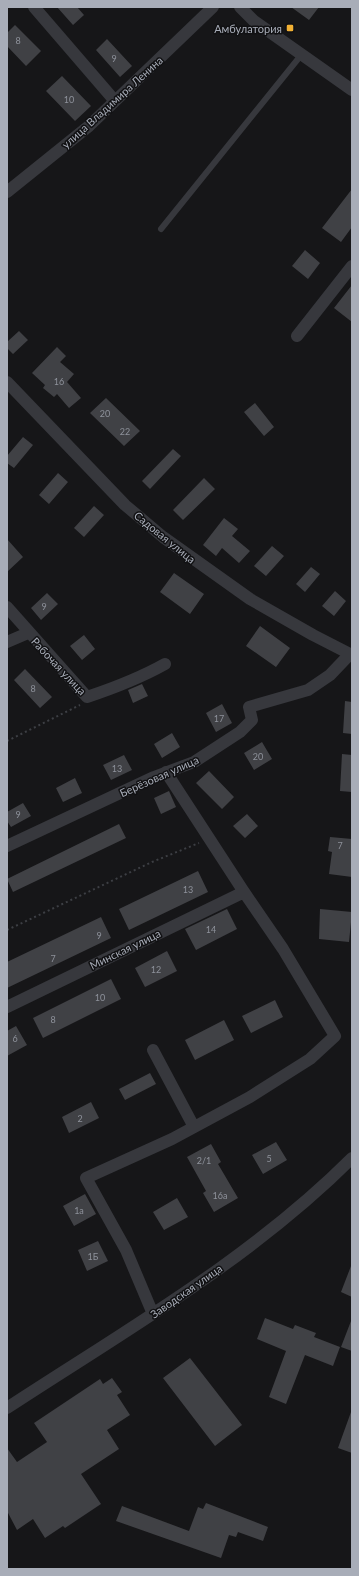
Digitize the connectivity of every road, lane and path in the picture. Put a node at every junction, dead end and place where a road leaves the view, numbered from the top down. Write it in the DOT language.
graph roads {
  1 [pos="34,7"];
  2 [pos="213,7"];
  3 [pos="240,7"];
  4 [pos="302,54"];
  5 [pos="352,90"];
  6 [pos="116,101"];
  7 [pos="7,192"];
  8 [pos="161,229"];
  9 [pos="352,266"];
  10 [pos="297,336"];
  11 [pos="7,382"];
  12 [pos="7,607"];
  13 [pos="28,632"];
  14 [pos="7,642"];
  15 [pos="351,654"];
  16 [pos="165,664"];
  17 [pos="87,697"];
  18 [pos="7,741"];
  19 [pos="166,772"];
  20 [pos="209,839"];
  21 [pos="7,846"];
  22 [pos="244,892"];
  23 [pos="7,930"];
  24 [pos="7,1006"];
  25 [pos="152,1050"];
  26 [pos="194,1127"];
  27 [pos="352,1158"];
  28 [pos="153,1314"];
  29 [pos="7,1408"];
  1 -- 6 [label="street"];
  2 -- 6 [label="street, улица Владимира Ленина"];
  3 -- 4 [label="street"];
  4 -- 5 [label="street"];
  4 -- 8 [label="lane"];
  6 -- 7 [label="street, улица Владимира Ленина"];
  9 -- 10 [label="street"];
  11 -- 15 [label="street, Садовая улица"];
  12 -- 13 [label="street, Рабочая улица"];
  13 -- 14 [label="street"];
  13 -- 17 [label="street, Рабочая улица"];
  15 -- 19 [label="street, Берёзовая улица"];
  16 -- 17 [label="street, Рабочая улица"];
  17 -- 18 [label="path"];
  19 -- 20 [label="street"];
  19 -- 21 [label="street, Берёзовая улица"];
  20 -- 22 [label="street"];
  20 -- 23 [label="path"];
  22 -- 24 [label="street, Минская улица"];
  22 -- 26 [label="street"];
  25 -- 26 [label="street"];
  26 -- 28 [label="street"];
  27 -- 28 [label="street, Заводская улица"];
  28 -- 29 [label="street, Заводская улица"];
}
